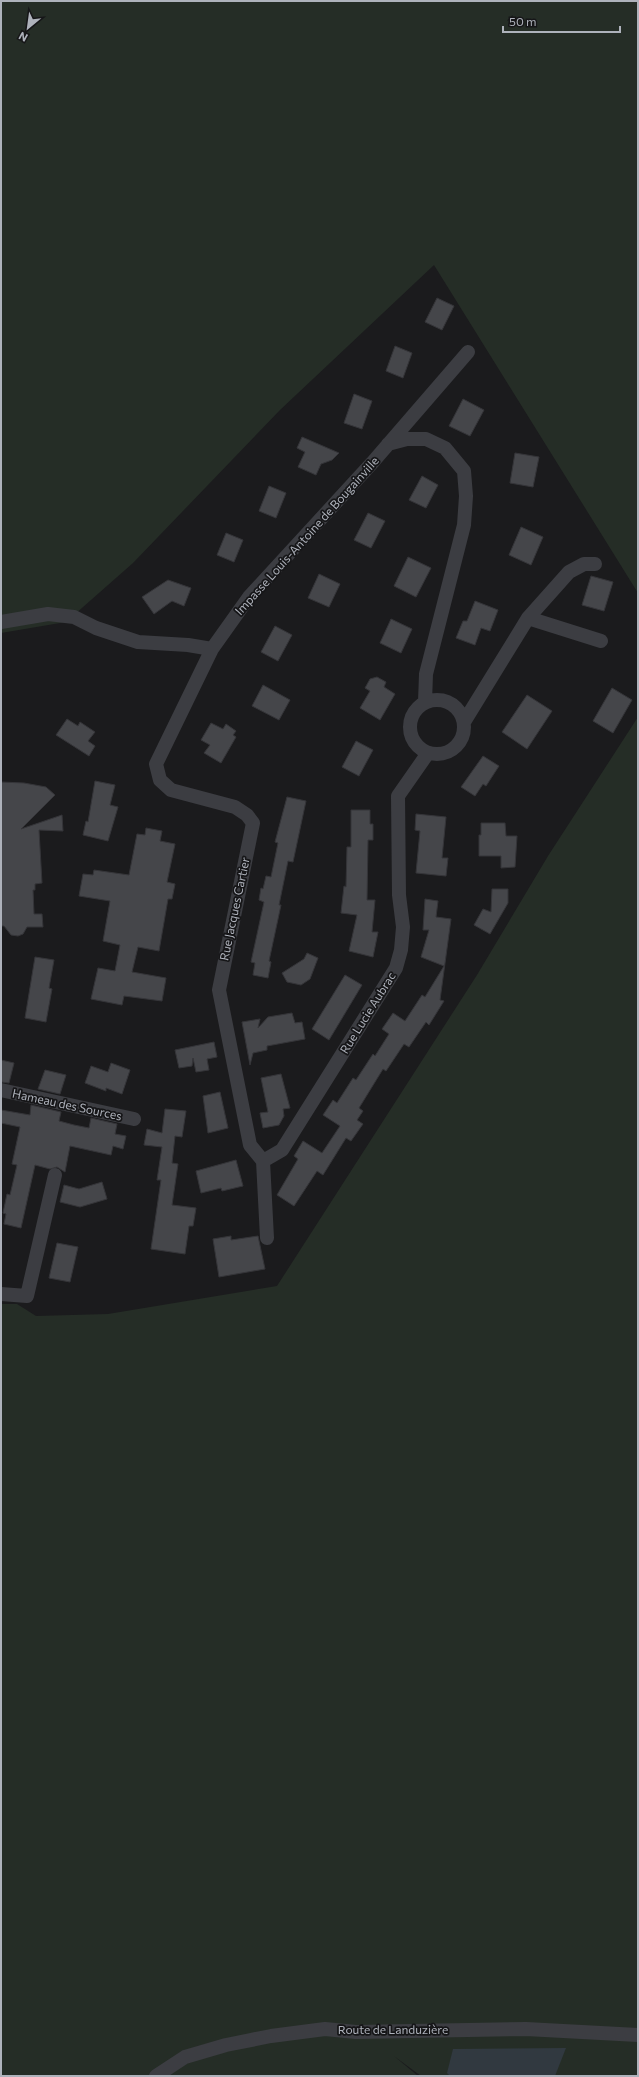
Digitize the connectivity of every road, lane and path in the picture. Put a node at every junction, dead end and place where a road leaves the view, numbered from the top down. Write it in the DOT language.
graph roads {
  1 [pos="468,352"];
  2 [pos="388,444"];
  3 [pos="595,564"];
  4 [pos="528,618"];
  5 [pos="1,622"];
  6 [pos="601,641"];
  7 [pos="212,649"];
  8 [pos="425,702"];
  9 [pos="464,722"];
  10 [pos="428,753"];
  11 [pos="1,1090"];
  12 [pos="134,1119"];
  13 [pos="263,1161"];
  14 [pos="56,1176"];
  15 [pos="268,1238"];
  16 [pos="1,1294"];
  17 [pos="638,2035"];
  18 [pos="156,2076"];
  1 -- 2 [label="street, Impasse Louis-Antoine de Bougainville"];
  2 -- 7 [label="street, Impasse Louis-Antoine de Bougainville"];
  2 -- 8 [label="street"];
  3 -- 4 [label="street"];
  4 -- 6 [label="street"];
  4 -- 9 [label="street"];
  5 -- 7 [label="street"];
  7 -- 13 [label="street, Rue Jacques Cartier"];
  8 -- 9 [label="street"];
  8 -- 10 [label="street"];
  9 -- 10 [label="street"];
  10 -- 13 [label="street, Rue Lucie Aubrac"];
  11 -- 12 [label="street, Hameau des Sources"];
  13 -- 15 [label="street"];
  14 -- 16 [label="street"];
  17 -- 18 [label="street, Route de Landuzière"];
}
